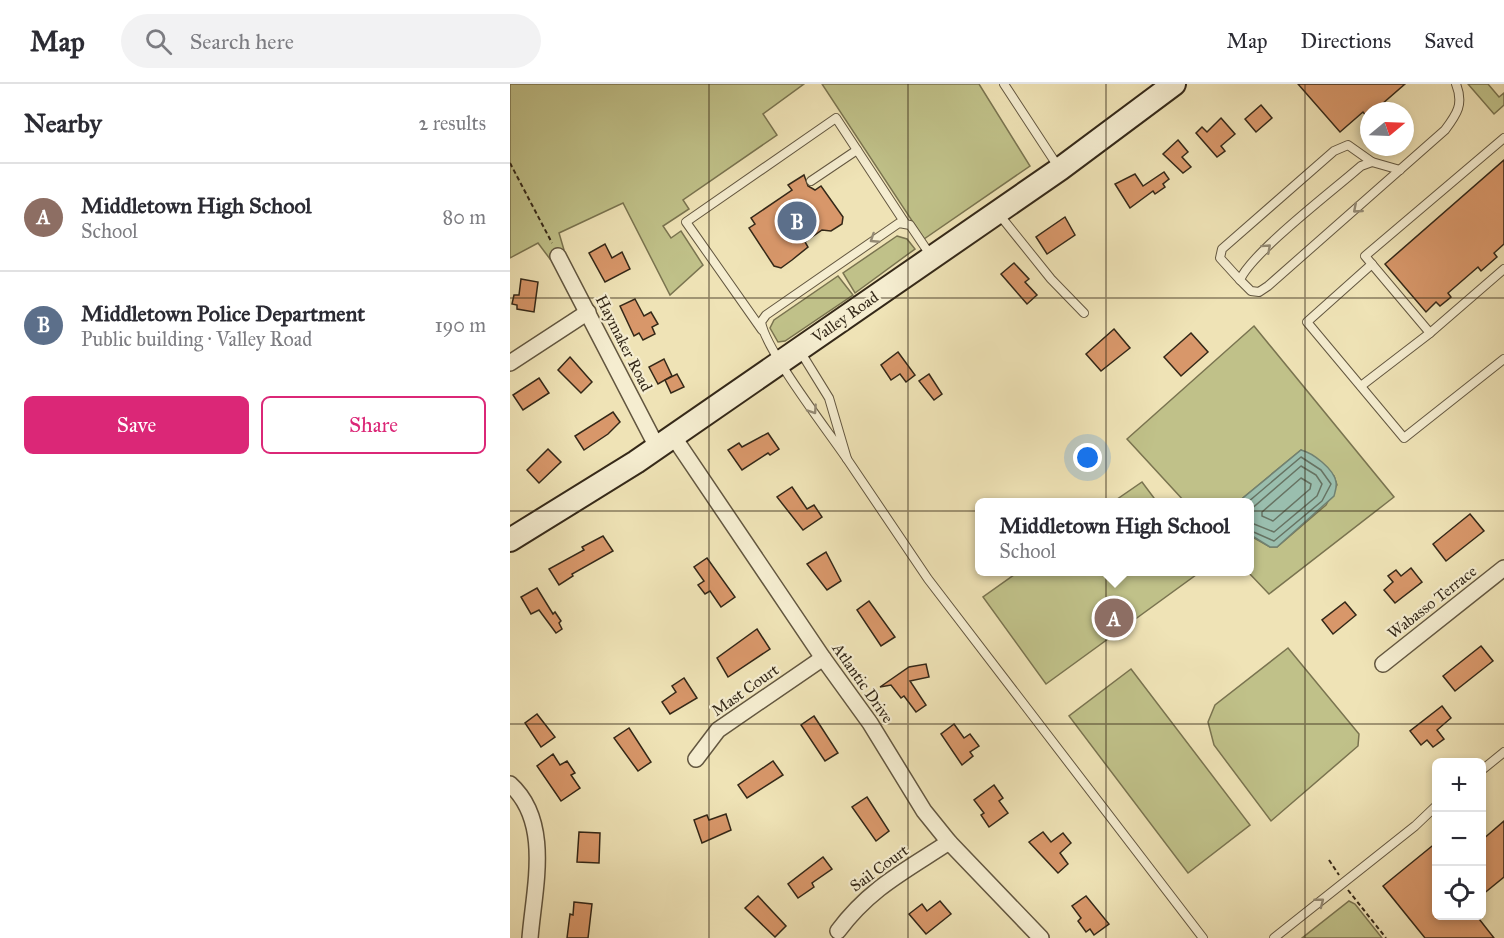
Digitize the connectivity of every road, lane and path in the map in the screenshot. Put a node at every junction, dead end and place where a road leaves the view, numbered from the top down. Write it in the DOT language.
graph roads {
  1 [pos="1004,84"];
  2 [pos="1174,84"];
  3 [pos="1456,84"];
  4 [pos="1504,138"];
  5 [pos="857,150"];
  6 [pos="1372,162"];
  7 [pos="510,164"];
  8 [pos="1060,169"];
  9 [pos="1400,170"];
  10 [pos="811,181"];
  11 [pos="997,212"];
  12 [pos="905,223"];
  13 [pos="558,256"];
  14 [pos="932,257"];
  15 [pos="1372,264"];
  16 [pos="1504,269"];
  17 [pos="1240,280"];
  18 [pos="588,312"];
  19 [pos="1084,313"];
  20 [pos="762,331"];
  21 [pos="1430,333"];
  22 [pos="790,355"];
  23 [pos="1504,359"];
  24 [pos="510,363"];
  25 [pos="1361,386"];
  26 [pos="665,442"];
  27 [pos="847,459"];
  28 [pos="510,540"];
  29 [pos="1504,568"];
  30 [pos="823,658"];
  31 [pos="1383,664"];
  32 [pos="1504,752"];
  33 [pos="696,759"];
  34 [pos="1486,767"];
  35 [pos="510,784"];
  36 [pos="1432,810"];
  37 [pos="949,842"];
  38 [pos="1329,860"];
  39 [pos="1344,883"];
  40 [pos="838,931"];
  41 [pos="530,938"];
  42 [pos="1041,938"];
  43 [pos="1203,938"];
  44 [pos="1274,938"];
  45 [pos="1386,938"];
  1 -- 8 [label="lane"];
  2 -- 8 [label="main road, Valley Road"];
  3 -- 9 [label="lane"];
  4 -- 15 [label="lane"];
  5 -- 10 [label="lane"];
  5 -- 12 [label="lane"];
  5 -- 20 [label="lane"];
  6 -- 9 [label="lane"];
  17 -- 6 [label="lane, one-way"];
  6 -- 17 [label="lane"];
  7 -- 13 [label="path"];
  8 -- 11 [label="main road, Valley Road"];
  9 -- 17 [label="lane, one-way"];
  11 -- 14 [label="main road, Valley Road"];
  11 -- 19 [label="lane"];
  12 -- 14 [label="lane"];
  12 -- 20 [label="lane, one-way"];
  13 -- 18 [label="street, Haymaker Road"];
  14 -- 22 [label="main road, Valley Road"];
  15 -- 21 [label="lane"];
  15 -- 25 [label="lane"];
  16 -- 21 [label="lane"];
  18 -- 24 [label="street"];
  18 -- 26 [label="street, Haymaker Road"];
  20 -- 22 [label="lane"];
  21 -- 25 [label="lane"];
  22 -- 26 [label="main road, Valley Road"];
  22 -- 27 [label="lane, one-way"];
  22 -- 27 [label="lane"];
  23 -- 25 [label="lane"];
  26 -- 28 [label="main road, Valley Road"];
  26 -- 30 [label="street, Atlantic Drive"];
  27 -- 43 [label="lane"];
  29 -- 31 [label="street, Wabasso Terrace"];
  30 -- 33 [label="street, Mast Court"];
  30 -- 37 [label="street, Atlantic Drive"];
  32 -- 34 [label="lane"];
  35 -- 41 [label="street"];
  36 -- 39 [label="lane"];
  37 -- 40 [label="street, Sail Court"];
  37 -- 42 [label="street, Atlantic Drive"];
  38 -- 39 [label="path"];
  44 -- 39 [label="lane, one-way"];
  39 -- 45 [label="path"];
}
